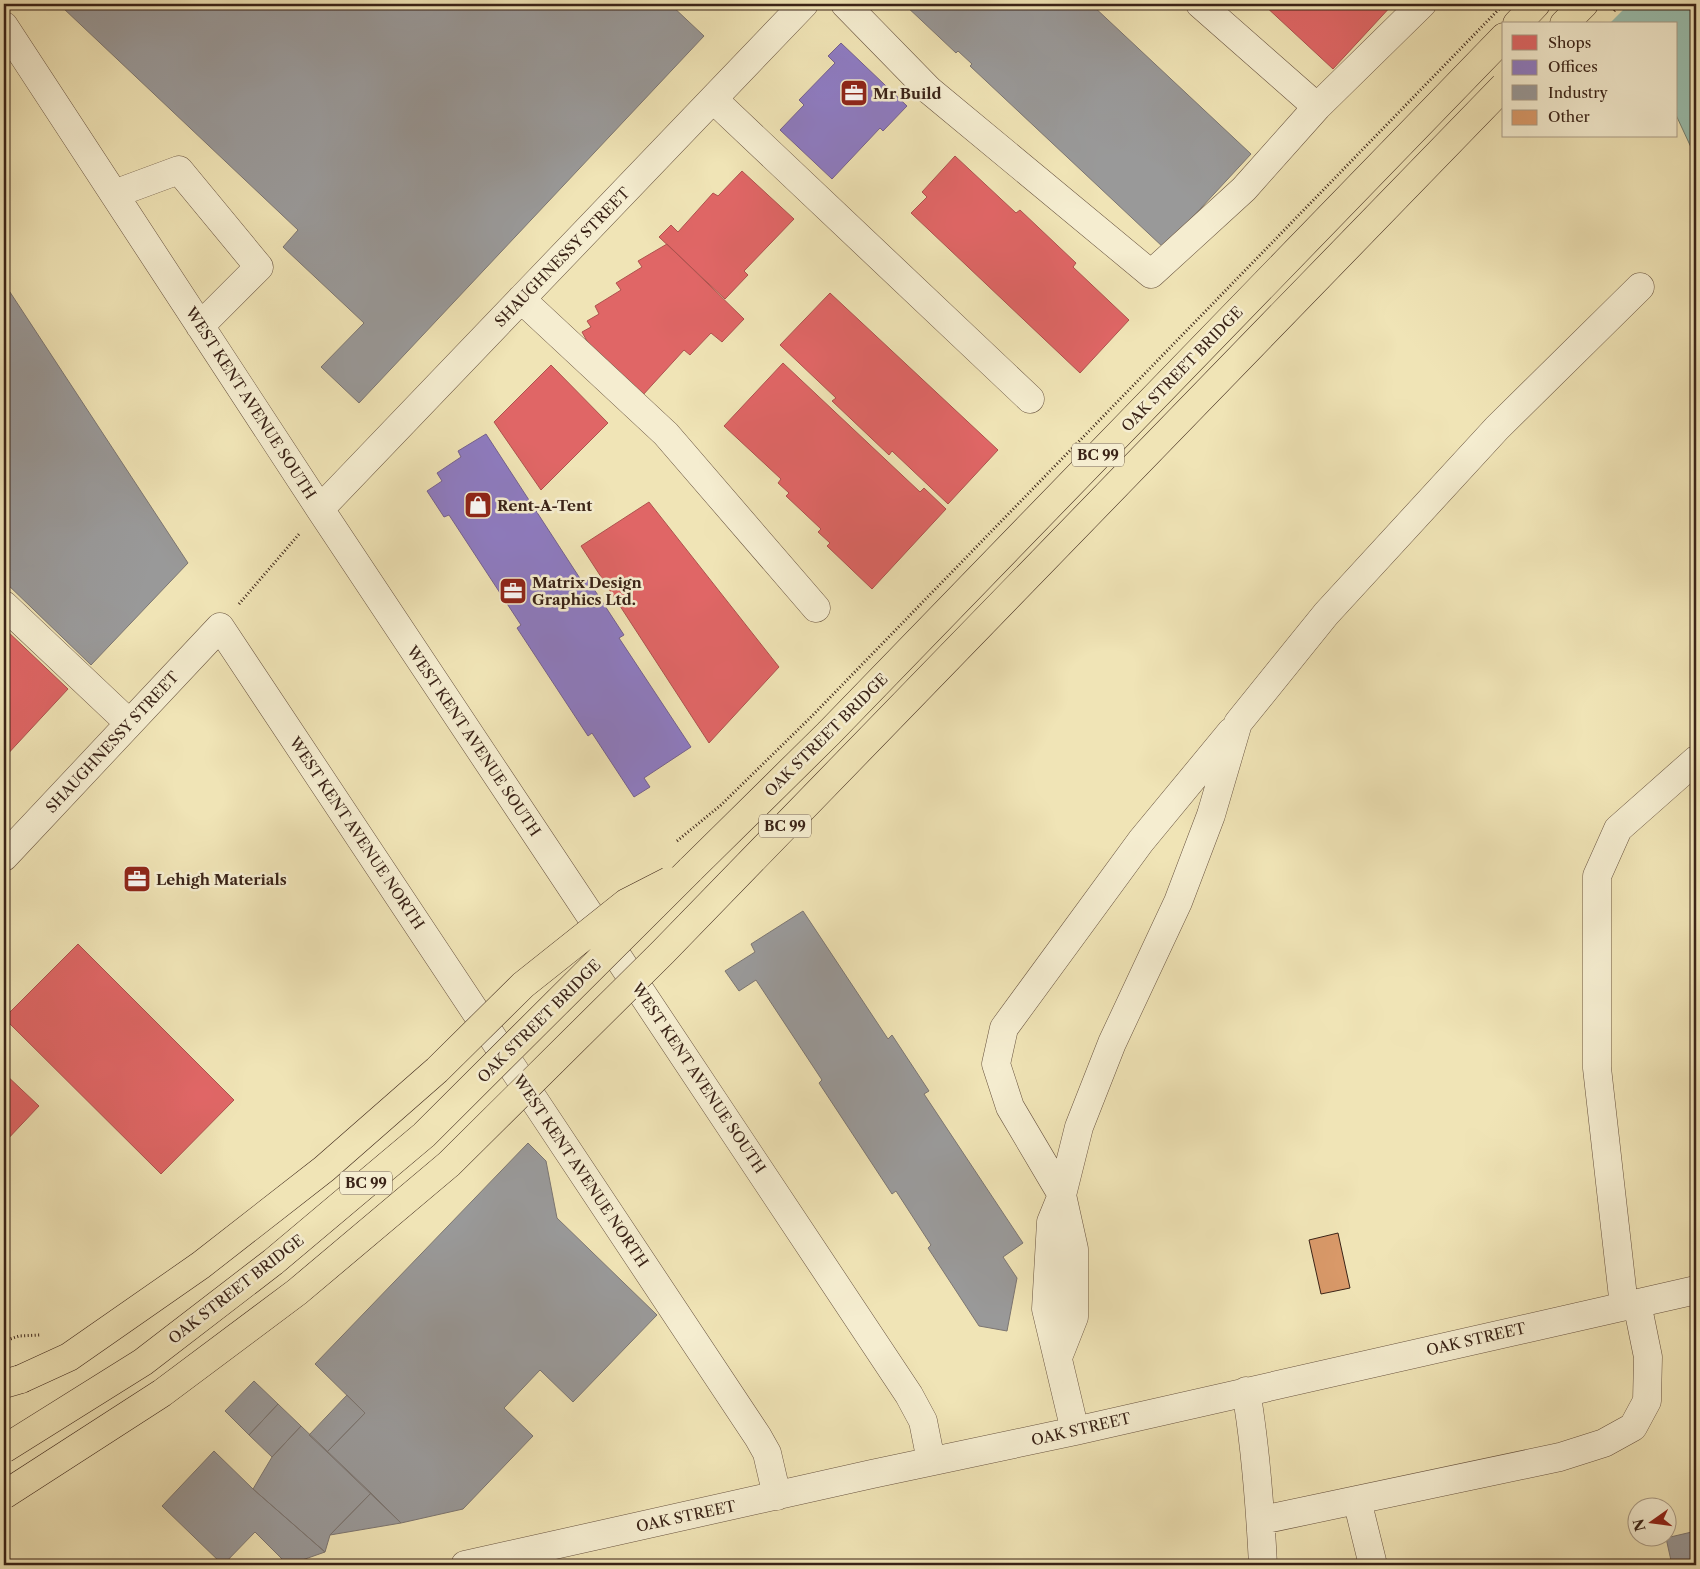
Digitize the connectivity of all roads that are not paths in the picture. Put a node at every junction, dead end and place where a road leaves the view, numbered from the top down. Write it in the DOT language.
graph roads {
  1 [pos="804,4"];
  2 [pos="845,4"];
  3 [pos="1200,4"];
  4 [pos="1422,4"];
  5 [pos="1536,4"];
  6 [pos="1584,4"];
  7 [pos="1519,22"];
  8 [pos="1566,22"];
  9 [pos="4,26"];
  10 [pos="1502,39"];
  11 [pos="1502,88"];
  12 [pos="713,98"];
  13 [pos="1317,107"];
  14 [pos="114,194"];
  15 [pos="1640,287"];
  16 [pos="521,299"];
  17 [pos="200,326"];
  18 [pos="1030,399"];
  19 [pos="320,509"];
  20 [pos="4,605"];
  21 [pos="816,608"];
  22 [pos="220,627"];
  23 [pos="129,723"];
  24 [pos="1238,723"];
  25 [pos="1696,760"];
  26 [pos="4,857"];
  27 [pos="690,870"];
  28 [pos="1062,1195"];
  29 [pos="1696,1290"];
  30 [pos="1630,1305"];
  31 [pos="13,1382"];
  32 [pos="1246,1391"];
  33 [pos="1076,1430"];
  34 [pos="4,1449"];
  35 [pos="932,1461"];
  36 [pos="4,1495"];
  37 [pos="777,1496"];
  38 [pos="1357,1500"];
  39 [pos="1262,1520"];
  40 [pos="465,1565"];
  41 [pos="1263,1565"];
  42 [pos="1373,1565"];
  1 -- 12 [label="street, SHAUGHNESSY STREET"];
  2 -- 13 [label="street"];
  3 -- 13 [label="street"];
  4 -- 13 [label="street"];
  5 -- 7 [label="highway"];
  6 -- 8 [label="highway"];
  9 -- 14 [label="street, WEST KENT AVENUE SOUTH"];
  10 -- 27 [label="highway, OAK STREET BRIDGE / BC 99"];
  11 -- 36 [label="highway, BC 99, bridge"];
  12 -- 16 [label="street, SHAUGHNESSY STREET"];
  12 -- 18 [label="street"];
  14 -- 17 [label="street, WEST KENT AVENUE SOUTH"];
  14 -- 17 [label="street"];
  15 -- 24 [label="street"];
  16 -- 19 [label="street, SHAUGHNESSY STREET"];
  16 -- 21 [label="street"];
  17 -- 19 [label="street, WEST KENT AVENUE SOUTH"];
  19 -- 35 [label="street, WEST KENT AVENUE SOUTH"];
  20 -- 23 [label="street"];
  22 -- 23 [label="street, SHAUGHNESSY STREET"];
  22 -- 37 [label="street, WEST KENT AVENUE NORTH"];
  23 -- 26 [label="street, SHAUGHNESSY STREET"];
  24 -- 28 [label="street"];
  24 -- 28 [label="street"];
  25 -- 30 [label="street"];
  27 -- 31 [label="highway, bridge"];
  27 -- 34 [label="highway, OAK STREET BRIDGE / BC 99, bridge"];
  28 -- 33 [label="street"];
  29 -- 30 [label="street, OAK STREET"];
  30 -- 32 [label="street, OAK STREET"];
  30 -- 38 [label="street"];
  32 -- 33 [label="street, OAK STREET"];
  32 -- 39 [label="street"];
  33 -- 35 [label="street, OAK STREET"];
  35 -- 37 [label="street, OAK STREET"];
  37 -- 40 [label="street, OAK STREET"];
  38 -- 39 [label="street"];
  38 -- 42 [label="street"];
  39 -- 41 [label="street"];
}
